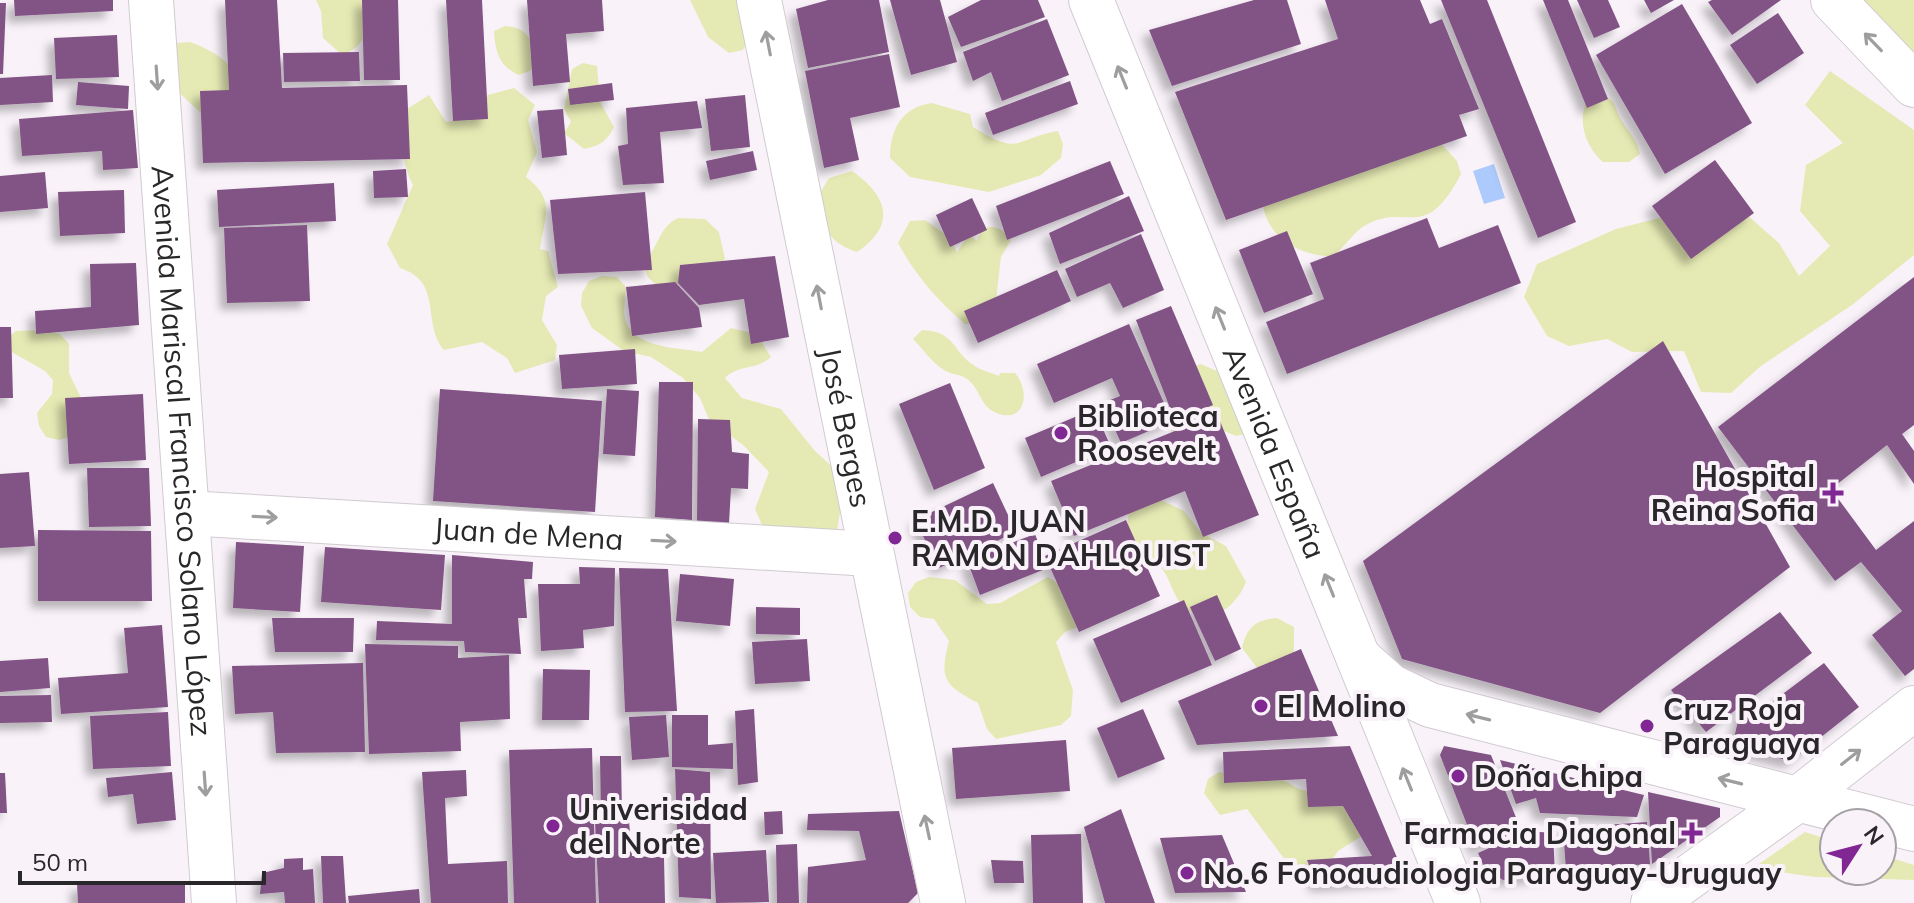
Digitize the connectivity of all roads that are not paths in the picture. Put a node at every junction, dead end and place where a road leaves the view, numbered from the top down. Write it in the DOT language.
graph roads {
  1 [pos="151,0"];
  2 [pos="759,0"];
  3 [pos="1091,0"];
  4 [pos="1833,0"];
  5 [pos="1914,85"];
  6 [pos="187,513"];
  7 [pos="871,554"];
  8 [pos="1358,657"];
  9 [pos="1914,708"];
  10 [pos="1798,799"];
  11 [pos="1914,829"];
  12 [pos="214,903"];
  13 [pos="943,903"];
  14 [pos="1458,903"];
  15 [pos="1653,903"];
  1 -- 6 [label="main road, Avenida Mariscal Francisco Solano López, one-way"];
  7 -- 2 [label="main road, José Berges, one-way"];
  8 -- 3 [label="main road, Avenida España, one-way"];
  5 -- 4 [label="main road, one-way"];
  6 -- 7 [label="main road, Juan de Mena, one-way"];
  6 -- 12 [label="main road, Avenida Mariscal Francisco Solano López, one-way"];
  13 -- 7 [label="main road, José Berges, one-way"];
  10 -- 8 [label="main road, one-way"];
  14 -- 8 [label="main road, Avenida España, one-way"];
  10 -- 9 [label="main road, one-way"];
  10 -- 11 [label="main road"];
  10 -- 15 [label="main road"];
}
